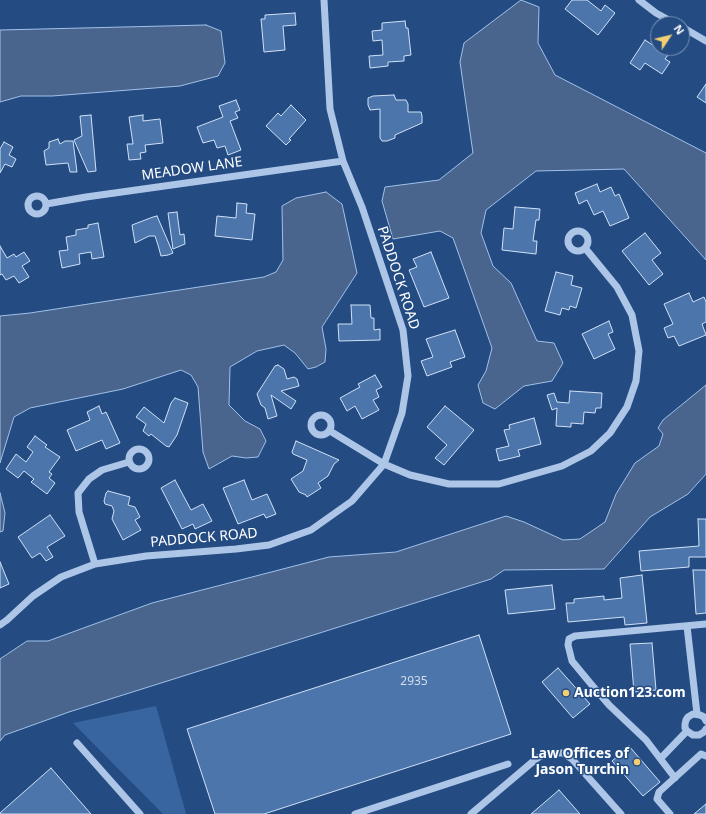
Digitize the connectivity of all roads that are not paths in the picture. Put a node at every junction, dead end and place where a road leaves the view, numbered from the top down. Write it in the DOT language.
graph roads {
  1 [pos="324,0"];
  2 [pos="639,0"];
  3 [pos="661,16"];
  4 [pos="690,32"];
  5 [pos="706,41"];
  6 [pos="343,161"];
  7 [pos="46,204"];
  8 [pos="585,248"];
  9 [pos="330,431"];
  10 [pos="129,462"];
  11 [pos="384,464"];
  12 [pos="95,564"];
  13 [pos="706,624"];
  14 [pos="0,625"];
  15 [pos="687,626"];
  16 [pos="697,714"];
  17 [pos="706,721"];
  18 [pos="687,731"];
  19 [pos="705,731"];
  20 [pos="77,743"];
  21 [pos="706,756"];
  22 [pos="661,758"];
  23 [pos="508,764"];
  24 [pos="675,778"];
  25 [pos="376,811"];
  26 [pos="140,814"];
  27 [pos="355,814"];
  28 [pos="471,814"];
  29 [pos="621,814"];
  30 [pos="670,814"];
  1 -- 6 [label="street, PADDOCK ROAD"];
  2 -- 3 [label="street"];
  4 -- 5 [label="street"];
  6 -- 7 [label="street, MEADOW LANE"];
  6 -- 11 [label="street, PADDOCK ROAD"];
  8 -- 11 [label="street"];
  9 -- 11 [label="street"];
  10 -- 12 [label="street"];
  11 -- 12 [label="street, PADDOCK ROAD"];
  12 -- 14 [label="street, PADDOCK ROAD"];
  13 -- 15 [label="street"];
  15 -- 16 [label="street"];
  15 -- 22 [label="street"];
  16 -- 17 [label="street"];
  16 -- 18 [label="street"];
  18 -- 19 [label="street"];
  18 -- 22 [label="street"];
  20 -- 26 [label="street"];
  21 -- 24 [label="street"];
  22 -- 24 [label="street"];
  23 -- 25 [label="street"];
  24 -- 30 [label="street"];
  25 -- 27 [label="street"];
  28 -- 29 [label="street"];
}
